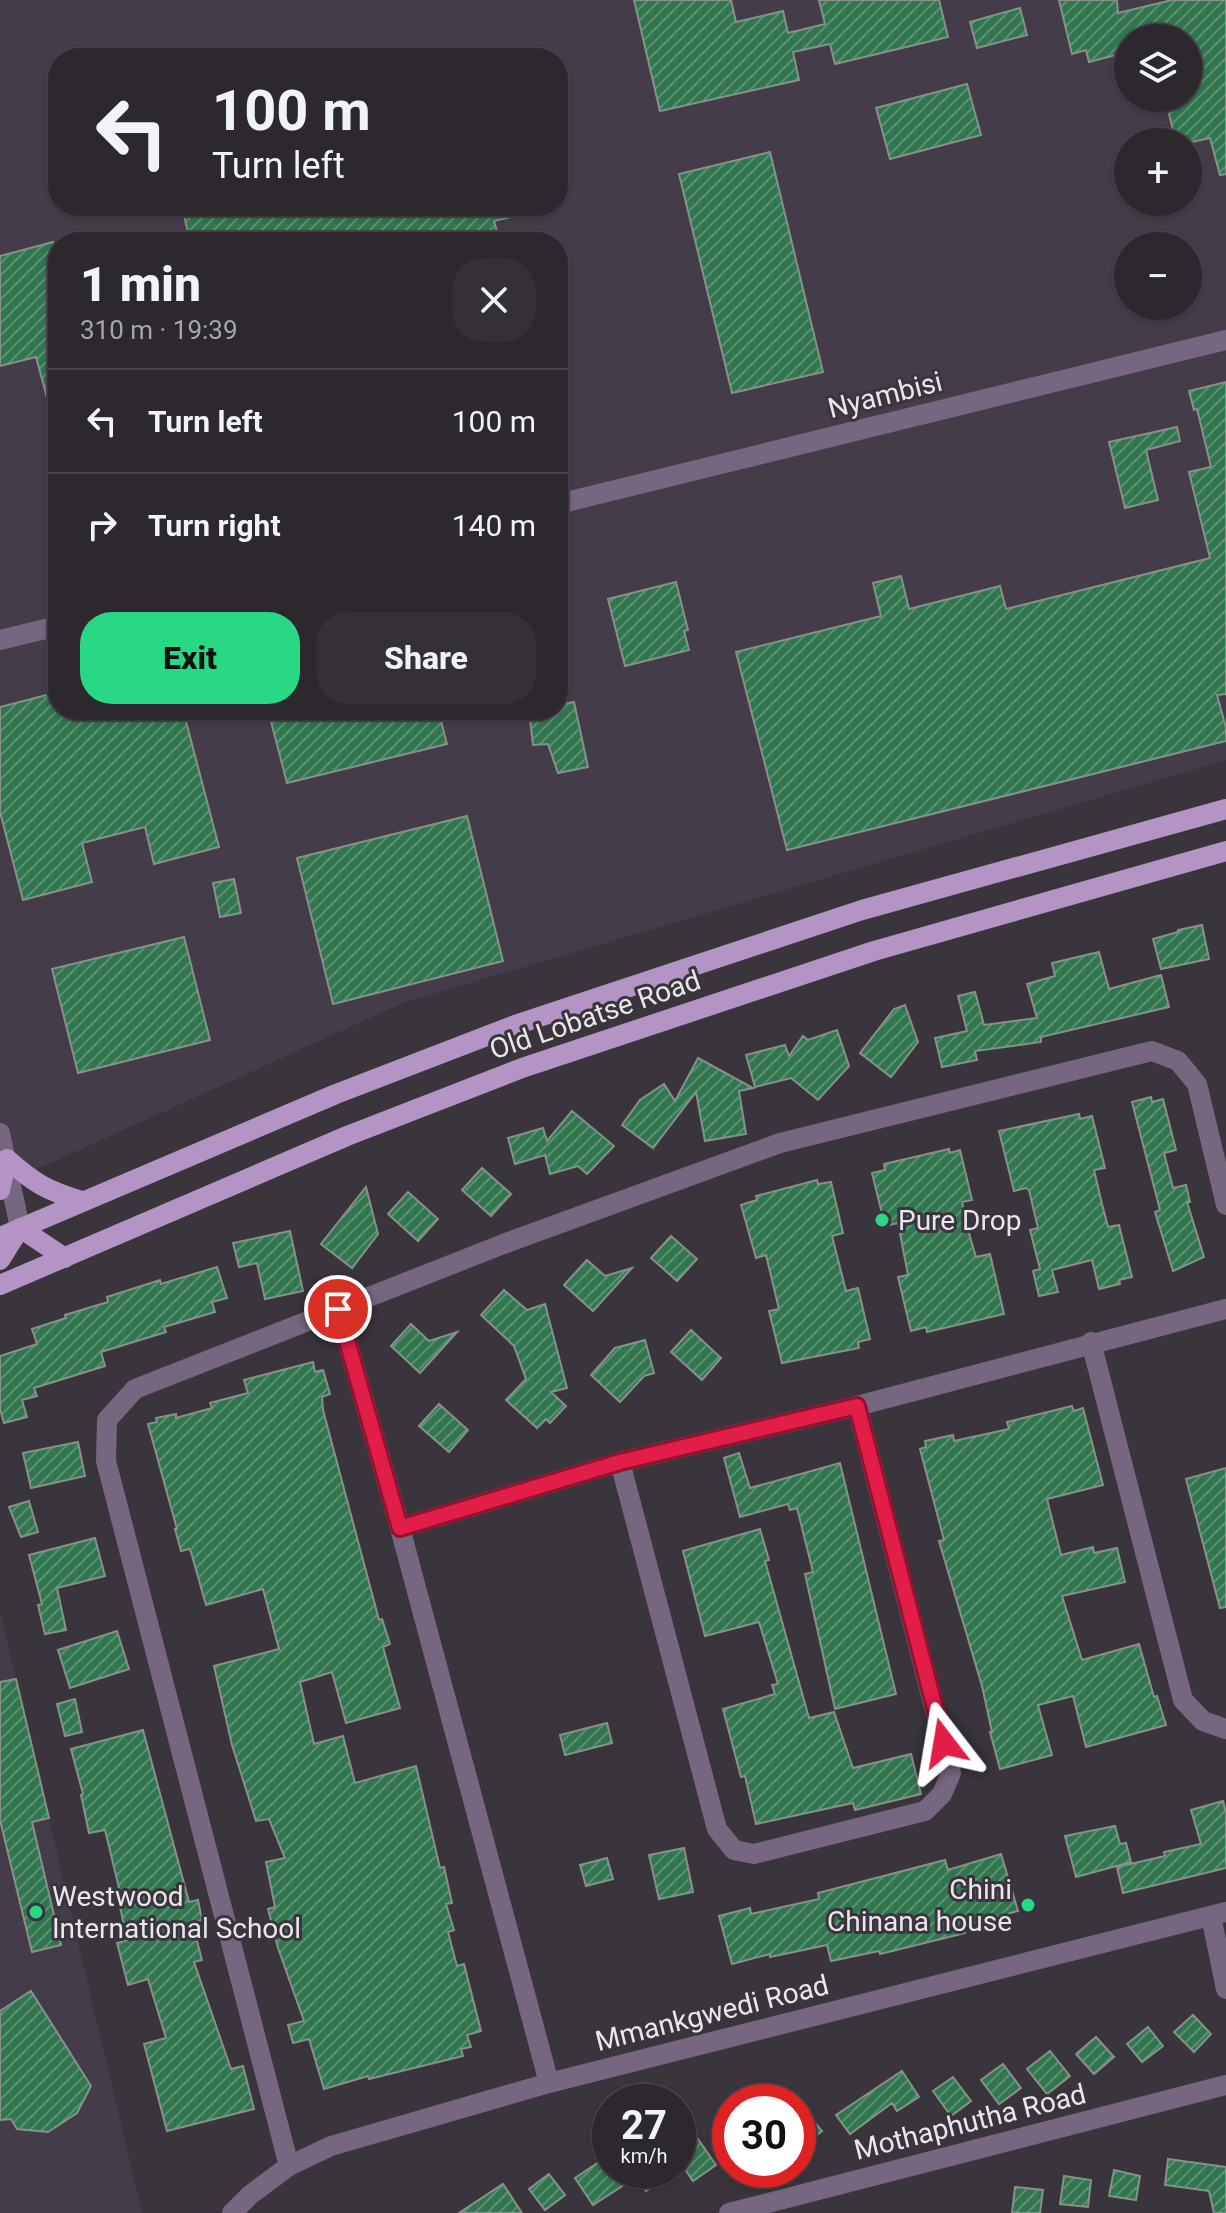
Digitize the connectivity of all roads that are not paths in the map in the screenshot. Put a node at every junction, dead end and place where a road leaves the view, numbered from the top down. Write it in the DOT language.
graph roads {
  1 [pos="1226,340"];
  2 [pos="568,502"];
  3 [pos="48,628"];
  4 [pos="0,640"];
  5 [pos="1226,809"];
  6 [pos="1226,851"];
  7 [pos="0,1133"];
  8 [pos="7,1159"];
  9 [pos="0,1190"];
  10 [pos="82,1201"];
  11 [pos="1226,1205"];
  12 [pos="20,1228"];
  13 [pos="0,1237"];
  14 [pos="65,1258"];
  15 [pos="0,1260"];
  16 [pos="0,1285"];
  17 [pos="338,1309"];
  18 [pos="1226,1309"];
  19 [pos="1091,1342"];
  20 [pos="857,1406"];
  21 [pos="620,1462"];
  22 [pos="400,1528"];
  23 [pos="1226,1729"];
  24 [pos="1218,1914"];
  25 [pos="1226,1989"];
  26 [pos="549,2083"];
  27 [pos="1226,2085"];
  28 [pos="289,2166"];
  29 [pos="232,2213"];
  30 [pos="729,2213"];
  1 -- 2 [label="street, Nyambisi"];
  3 -- 4 [label="street"];
  5 -- 10 [label="main road, Old Lobatse Road"];
  6 -- 14 [label="main road, Old Lobatse Road"];
  7 -- 8 [label="street"];
  8 -- 9 [label="main road"];
  8 -- 10 [label="main road"];
  8 -- 12 [label="street"];
  10 -- 12 [label="main road, Old Lobatse Road"];
  11 -- 17 [label="street"];
  12 -- 13 [label="main road, Old Lobatse Road"];
  12 -- 14 [label="main road"];
  12 -- 15 [label="main road"];
  14 -- 16 [label="main road, Old Lobatse Road"];
  17 -- 22 [label="street"];
  17 -- 28 [label="street"];
  18 -- 19 [label="street"];
  19 -- 20 [label="street"];
  19 -- 23 [label="street"];
  20 -- 21 [label="street"];
  20 -- 21 [label="street"];
  21 -- 22 [label="street"];
  22 -- 26 [label="street"];
  24 -- 25 [label="street"];
  24 -- 26 [label="street, Mmankgwedi Road"];
  26 -- 28 [label="street, Mmankgwedi Road"];
  27 -- 30 [label="street, Mothaphutha Road"];
  28 -- 29 [label="street, Mmankgwedi Road"];
}
